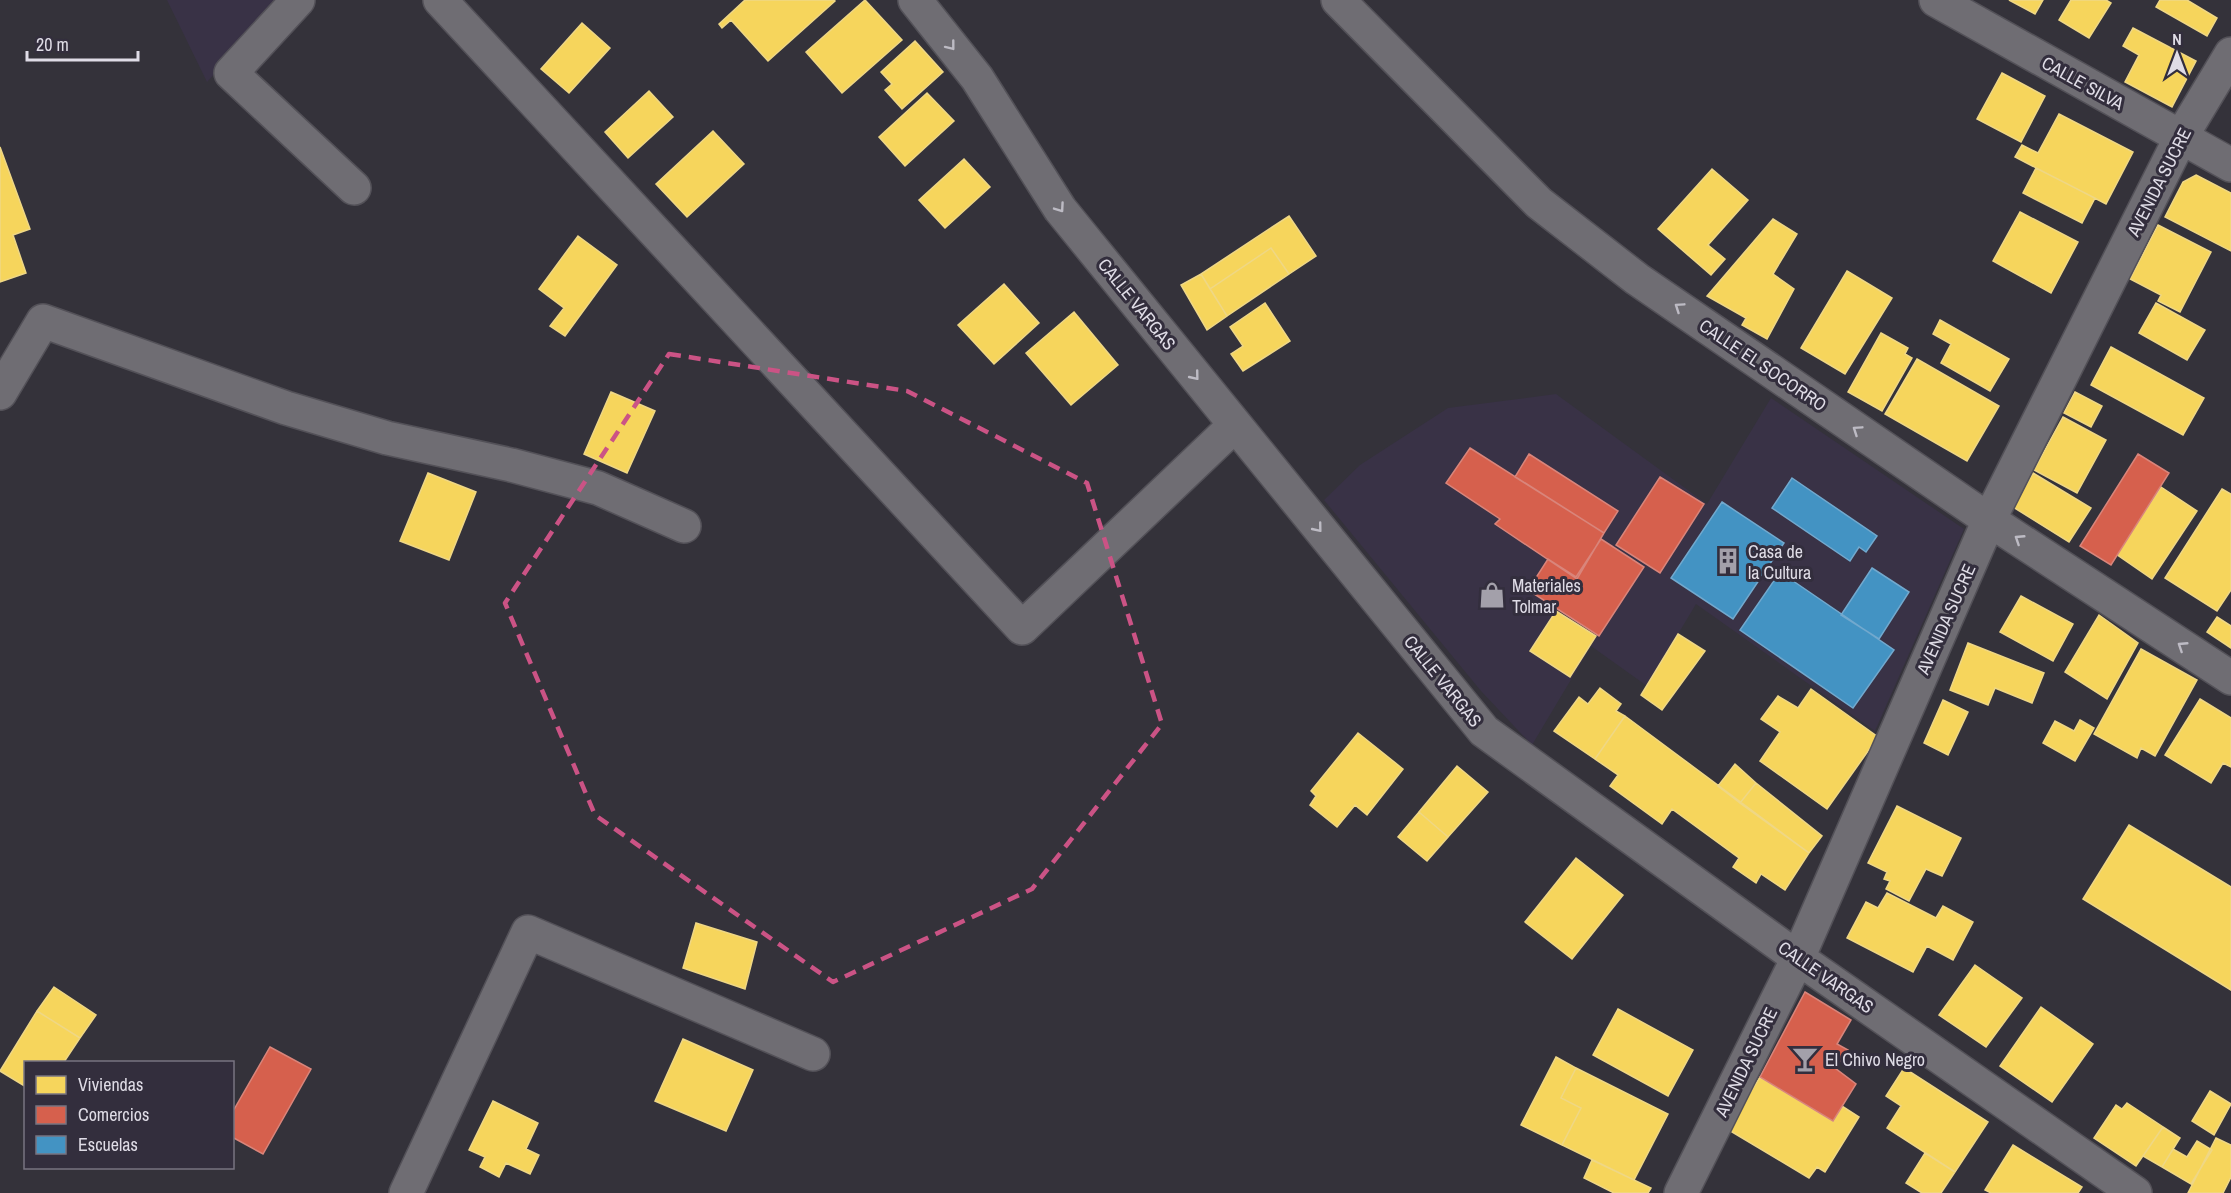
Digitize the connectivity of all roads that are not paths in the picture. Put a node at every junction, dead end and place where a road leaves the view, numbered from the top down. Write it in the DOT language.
graph roads {
  1 [pos="298,0"];
  2 [pos="440,0"];
  3 [pos="915,0"];
  4 [pos="1338,0"];
  5 [pos="1936,0"];
  6 [pos="2231,54"];
  7 [pos="2181,137"];
  8 [pos="2231,165"];
  9 [pos="354,188"];
  10 [pos="0,393"];
  11 [pos="1235,425"];
  12 [pos="1989,520"];
  13 [pos="684,525"];
  14 [pos="2231,678"];
  15 [pos="1798,958"];
  16 [pos="813,1054"];
  17 [pos="406,1193"];
  18 [pos="1681,1193"];
  19 [pos="2134,1193"];
  1 -- 9 [label="street"];
  2 -- 11 [label="street"];
  3 -- 11 [label="street, CALLE VARGAS, one-way"];
  12 -- 4 [label="street, CALLE EL SOCORRO, one-way"];
  5 -- 7 [label="street, CALLE SILVA"];
  6 -- 7 [label="street, AVENIDA SUCRE"];
  7 -- 8 [label="street, CALLE SILVA"];
  7 -- 12 [label="street, AVENIDA SUCRE"];
  10 -- 13 [label="street"];
  11 -- 15 [label="street, CALLE VARGAS, one-way"];
  14 -- 12 [label="street, CALLE EL SOCORRO, one-way"];
  12 -- 15 [label="street, AVENIDA SUCRE"];
  15 -- 18 [label="street, AVENIDA SUCRE"];
  15 -- 19 [label="street, CALLE VARGAS"];
  16 -- 17 [label="street"];
}
